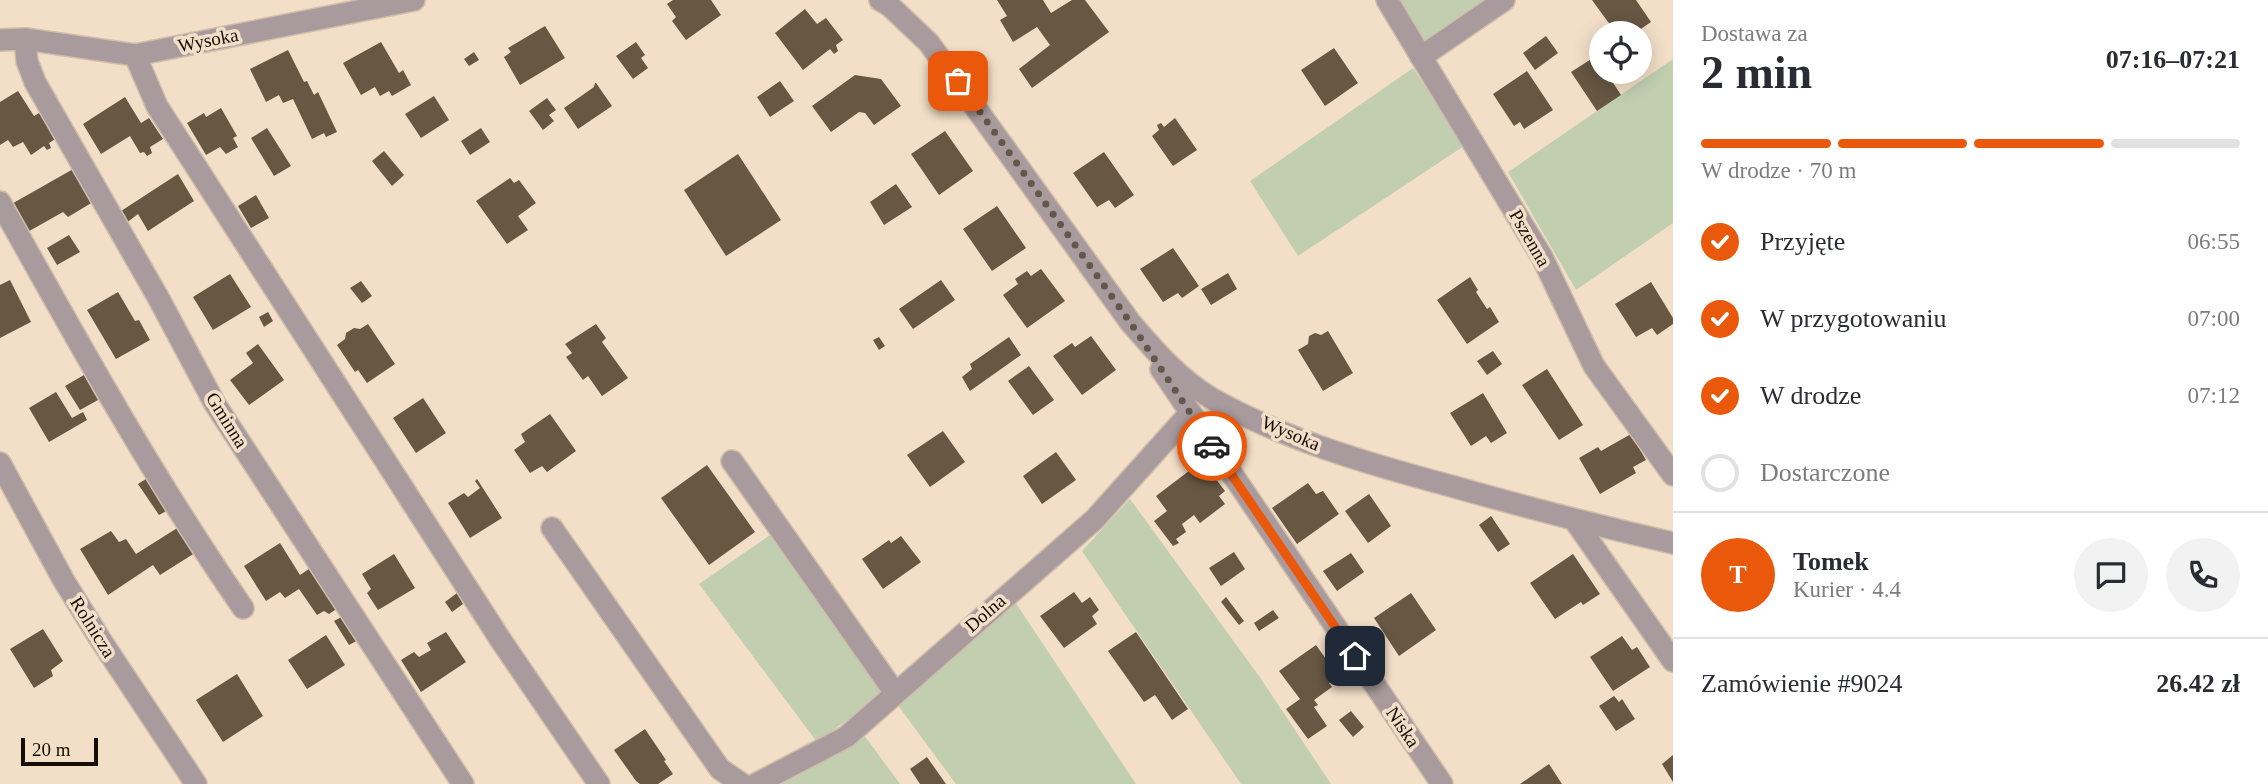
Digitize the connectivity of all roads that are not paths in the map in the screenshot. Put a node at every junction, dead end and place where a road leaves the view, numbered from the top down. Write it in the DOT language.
graph roads {
  1 [pos="414,0"];
  2 [pos="880,0"];
  3 [pos="1387,0"];
  4 [pos="1503,0"];
  5 [pos="25,39"];
  6 [pos="0,40"];
  7 [pos="135,55"];
  8 [pos="1421,57"];
  9 [pos="0,202"];
  10 [pos="1130,322"];
  11 [pos="1190,413"];
  12 [pos="732,461"];
  13 [pos="0,463"];
  14 [pos="1673,475"];
  15 [pos="1575,520"];
  16 [pos="552,528"];
  17 [pos="1673,542"];
  18 [pos="243,608"];
  19 [pos="1673,661"];
  20 [pos="895,693"];
  21 [pos="196,784"];
  22 [pos="463,784"];
  23 [pos="599,784"];
  24 [pos="742,784"];
  25 [pos="756,784"];
  26 [pos="1442,784"];
  1 -- 7 [label="street, Wysoka"];
  2 -- 10 [label="street, Wysoka"];
  3 -- 8 [label="street, Pszenna"];
  4 -- 8 [label="street"];
  5 -- 6 [label="street, Wysoka"];
  5 -- 7 [label="street, Wysoka"];
  5 -- 22 [label="street, Gminna"];
  7 -- 23 [label="street"];
  8 -- 14 [label="street, Pszenna"];
  9 -- 18 [label="street"];
  10 -- 11 [label="street, Niska"];
  10 -- 15 [label="street, Wysoka"];
  11 -- 20 [label="street, Dolna"];
  11 -- 26 [label="street, Niska"];
  12 -- 20 [label="street"];
  13 -- 21 [label="street, Rolnicza"];
  15 -- 17 [label="street, Wysoka"];
  15 -- 19 [label="street"];
  16 -- 24 [label="street"];
  20 -- 25 [label="street, Dolna"];
}
